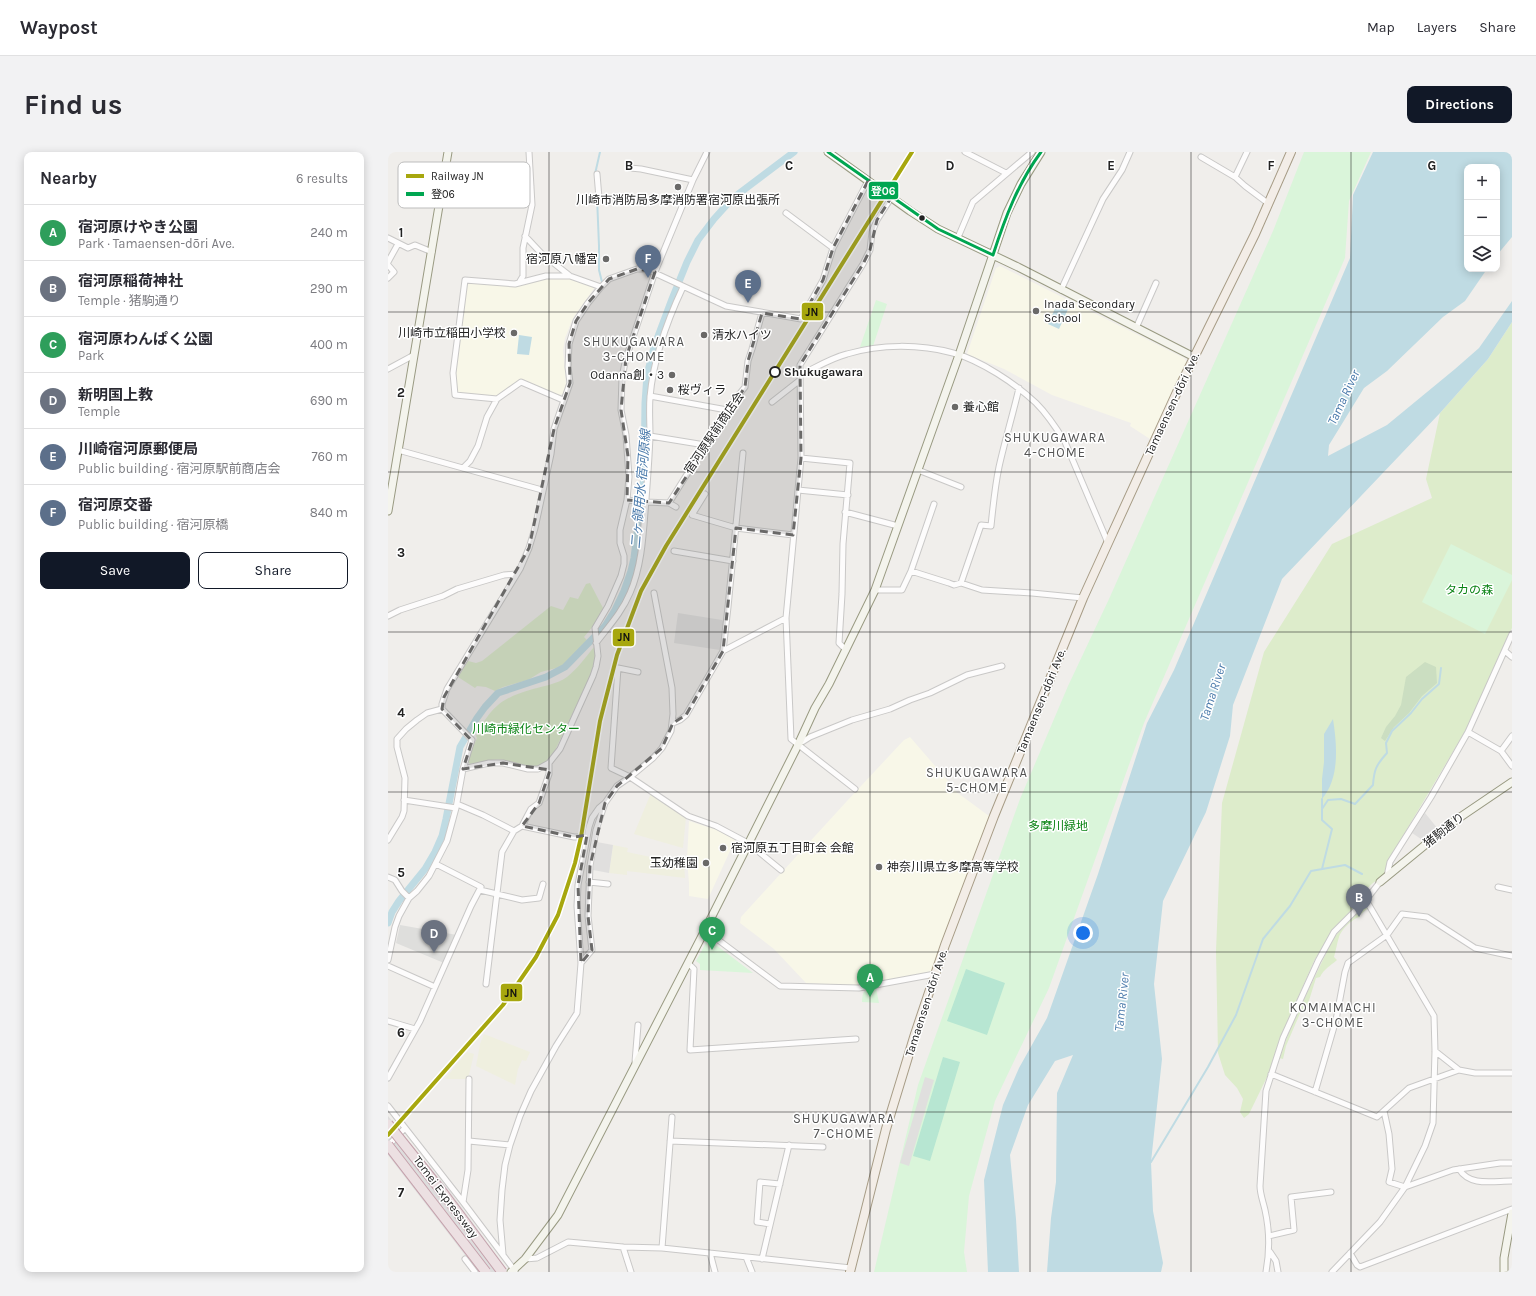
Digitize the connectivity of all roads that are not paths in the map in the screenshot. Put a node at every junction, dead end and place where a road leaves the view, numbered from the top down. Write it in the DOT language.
graph roads {
  1 [pos="448,152"];
  2 [pos="529,152"];
  3 [pos="707,152"];
  4 [pos="828,152"];
  5 [pos="965,152"];
  6 [pos="1130,152"];
  7 [pos="1247,152"];
  8 [pos="1291,152"];
  9 [pos="1037,153"];
  10 [pos="1202,157"];
  11 [pos="447,162"];
  12 [pos="530,162"];
  13 [pos="630,168"];
  14 [pos="530,169"];
  15 [pos="1006,173"];
  16 [pos="597,174"];
  17 [pos="1235,177"];
  18 [pos="693,180"];
  19 [pos="868,181"];
  20 [pos="531,186"];
  21 [pos="599,198"];
  22 [pos="891,198"];
  23 [pos="1269,204"];
  24 [pos="439,208"];
  25 [pos="786,213"];
  26 [pos="959,235"];
  27 [pos="525,236"];
  28 [pos="388,238"];
  29 [pos="398,244"];
  30 [pos="833,248"];
  31 [pos="432,252"];
  32 [pos="993,255"];
  33 [pos="388,262"];
  34 [pos="388,265"];
  35 [pos="654,272"];
  36 [pos="570,276"];
  37 [pos="388,278"];
  38 [pos="520,281"];
  39 [pos="1156,283"];
  40 [pos="679,285"];
  41 [pos="601,287"];
  42 [pos="1061,290"];
  43 [pos="762,313"];
  44 [pos="1136,328"];
  45 [pos="414,355"];
  46 [pos="958,355"];
  47 [pos="1194,357"];
  48 [pos="388,369"];
  49 [pos="800,378"];
  50 [pos="1019,388"];
  51 [pos="650,396"];
  52 [pos="497,400"];
  53 [pos="563,400"];
  54 [pos="772,402"];
  55 [pos="727,410"];
  56 [pos="650,436"];
  57 [pos="705,445"];
  58 [pos="398,450"];
  59 [pos="742,453"];
  60 [pos="801,458"];
  61 [pos="463,468"];
  62 [pos="918,470"];
  63 [pos="961,487"];
  64 [pos="542,490"];
  65 [pos="798,490"];
  66 [pos="705,494"];
  67 [pos="848,495"];
  68 [pos="629,500"];
  69 [pos="645,502"];
  70 [pos="669,503"];
  71 [pos="934,504"];
  72 [pos="676,506"];
  73 [pos="388,511"];
  74 [pos="845,512"];
  75 [pos="898,526"];
  76 [pos="736,528"];
  77 [pos="793,535"];
  78 [pos="1108,543"];
  79 [pos="674,551"];
  80 [pos="733,561"];
  81 [pos="911,571"];
  82 [pos="516,574"];
  83 [pos="961,583"];
  84 [pos="876,590"];
  85 [pos="654,593"];
  86 [pos="1083,598"];
  87 [pos="388,616"];
  88 [pos="786,618"];
  89 [pos="1512,634"];
  90 [pos="596,642"];
  91 [pos="723,650"];
  92 [pos="846,650"];
  93 [pos="1505,651"];
  94 [pos="1512,656"];
  95 [pos="1002,666"];
  96 [pos="638,672"];
  97 [pos="442,708"];
  98 [pos="673,723"];
  99 [pos="1468,732"];
  100 [pos="1512,736"];
  101 [pos="798,745"];
  102 [pos="1501,751"];
  103 [pos="549,764"];
  104 [pos="1512,766"];
  105 [pos="463,769"];
  106 [pos="630,777"];
  107 [pos="1512,782"];
  108 [pos="855,789"];
  109 [pos="404,800"];
  110 [pos="605,803"];
  111 [pos="456,806"];
  112 [pos="522,826"];
  113 [pos="514,831"];
  114 [pos="586,837"];
  115 [pos="388,840"];
  116 [pos="748,843"];
  117 [pos="436,864"];
  118 [pos="781,870"];
  119 [pos="1387,876"];
  120 [pos="388,877"];
  121 [pos="589,882"];
  122 [pos="1380,882"];
  123 [pos="543,884"];
  124 [pos="608,884"];
  125 [pos="1498,887"];
  126 [pos="480,890"];
  127 [pos="1512,890"];
  128 [pos="497,895"];
  129 [pos="409,898"];
  130 [pos="1366,900"];
  131 [pos="705,930"];
  132 [pos="1387,935"];
  133 [pos="1512,956"];
  134 [pos="388,960"];
  135 [pos="581,963"];
  136 [pos="688,963"];
  137 [pos="388,966"];
  138 [pos="935,974"];
  139 [pos="486,984"];
  140 [pos="435,987"];
  141 [pos="388,1021"];
  142 [pos="638,1025"];
  143 [pos="415,1029"];
  144 [pos="856,1039"];
  145 [pos="1435,1051"];
  146 [pos="635,1067"];
  147 [pos="1460,1070"];
  148 [pos="1512,1073"];
  149 [pos="1271,1074"];
  150 [pos="388,1078"];
  151 [pos="1433,1078"];
  152 [pos="469,1079"];
  153 [pos="1316,1092"];
  154 [pos="388,1106"];
  155 [pos="1384,1111"];
  156 [pos="672,1117"];
  157 [pos="388,1124"];
  158 [pos="405,1128"];
  159 [pos="469,1141"];
  160 [pos="670,1141"];
  161 [pos="510,1145"];
  162 [pos="789,1145"];
  163 [pos="388,1146"];
  164 [pos="823,1147"];
  165 [pos="1512,1163"];
  166 [pos="1459,1169"];
  167 [pos="1512,1181"];
  168 [pos="780,1184"];
  169 [pos="1405,1187"];
  170 [pos="1331,1192"];
  171 [pos="463,1202"];
  172 [pos="1512,1209"];
  173 [pos="1512,1213"];
  174 [pos="770,1224"];
  175 [pos="1269,1236"];
  176 [pos="623,1247"];
  177 [pos="662,1248"];
  178 [pos="1270,1252"];
  179 [pos="710,1253"];
  180 [pos="1350,1253"];
  181 [pos="503,1254"];
  182 [pos="746,1257"];
  183 [pos="465,1259"];
  184 [pos="525,1259"];
  185 [pos="762,1259"];
  186 [pos="851,1270"];
  187 [pos="514,1271"];
  188 [pos="475,1272"];
  189 [pos="486,1272"];
  190 [pos="502,1272"];
  191 [pos="631,1272"];
  192 [pos="715,1272"];
  193 [pos="752,1272"];
  194 [pos="1266,1272"];
  195 [pos="1278,1272"];
  196 [pos="1332,1272"];
  197 [pos="1504,1272"];
  1 -- 11 [label="street"];
  2 -- 12 [label="street"];
  3 -- 18 [label="street"];
  4 -- 19 [label="street"];
  5 -- 15 [label="street"];
  6 -- 42 [label="street"];
  7 -- 17 [label="street"];
  8 -- 23 [label="main road, Tamaensen-dōri Ave."];
  9 -- 15 [label="street"];
  9 -- 32 [label="street"];
  10 -- 17 [label="street"];
  13 -- 18 [label="street"];
  14 -- 20 [label="street"];
  15 -- 26 [label="street"];
  16 -- 21 [label="street"];
  17 -- 23 [label="street"];
  18 -- 35 [label="street"];
  19 -- 22 [label="street"];
  19 -- 30 [label="street"];
  20 -- 27 [label="street"];
  22 -- 32 [label="street"];
  22 -- 49 [label="street"];
  23 -- 47 [label="main road, Tamaensen-dōri Ave."];
  24 -- 31 [label="street"];
  25 -- 30 [label="street"];
  27 -- 36 [label="street"];
  27 -- 38 [label="street"];
  28 -- 29 [label="street"];
  29 -- 31 [label="street"];
  29 -- 33 [label="street"];
  30 -- 43 [label="street"];
  31 -- 45 [label="street"];
  32 -- 42 [label="street"];
  32 -- 46 [label="street"];
  34 -- 37 [label="street"];
  35 -- 40 [label="street"];
  35 -- 41 [label="street"];
  35 -- 68 [label="street"];
  36 -- 38 [label="street"];
  36 -- 41 [label="street"];
  38 -- 52 [label="street"];
  39 -- 44 [label="street"];
  40 -- 43 [label="street"];
  40 -- 51 [label="street"];
  41 -- 53 [label="street"];
  42 -- 44 [label="street"];
  43 -- 55 [label="street, 宿河原駅前商店会"];
  44 -- 47 [label="street"];
  45 -- 48 [label="street"];
  45 -- 58 [label="street"];
  46 -- 49 [label="street"];
  46 -- 50 [label="street"];
  46 -- 62 [label="street"];
  47 -- 78 [label="main road, Tamaensen-dōri Ave."];
  49 -- 54 [label="street"];
  49 -- 60 [label="street"];
  50 -- 78 [label="street"];
  50 -- 83 [label="street"];
  51 -- 55 [label="street"];
  51 -- 56 [label="street"];
  52 -- 53 [label="street"];
  52 -- 61 [label="street"];
  53 -- 64 [label="street"];
  55 -- 57 [label="street, 宿河原駅前商店会"];
  56 -- 57 [label="street"];
  56 -- 69 [label="street"];
  57 -- 70 [label="street, 宿河原駅前商店会"];
  58 -- 61 [label="street"];
  58 -- 73 [label="street"];
  59 -- 76 [label="street"];
  60 -- 65 [label="street"];
  60 -- 67 [label="street"];
  61 -- 64 [label="street"];
  62 -- 63 [label="street"];
  62 -- 75 [label="street"];
  64 -- 82 [label="street"];
  65 -- 67 [label="street"];
  65 -- 77 [label="street"];
  66 -- 76 [label="street"];
  67 -- 74 [label="street"];
  68 -- 69 [label="street"];
  68 -- 90 [label="street"];
  69 -- 70 [label="street"];
  69 -- 90 [label="street"];
  70 -- 72 [label="street"];
  71 -- 81 [label="street"];
  74 -- 75 [label="street"];
  74 -- 92 [label="street"];
  75 -- 84 [label="street"];
  76 -- 77 [label="street"];
  76 -- 80 [label="street"];
  77 -- 88 [label="street"];
  78 -- 86 [label="main road, Tamaensen-dōri Ave."];
  79 -- 80 [label="street"];
  80 -- 91 [label="street"];
  81 -- 83 [label="street"];
  81 -- 84 [label="street"];
  82 -- 87 [label="street"];
  82 -- 97 [label="street"];
  83 -- 86 [label="street"];
  84 -- 92 [label="street"];
  85 -- 98 [label="street"];
  86 -- 138 [label="main road, Tamaensen-dōri Ave."];
  88 -- 91 [label="street"];
  88 -- 101 [label="street"];
  89 -- 93 [label="street"];
  90 -- 103 [label="street"];
  91 -- 98 [label="street"];
  92 -- 101 [label="street"];
  93 -- 94 [label="street"];
  93 -- 99 [label="street"];
  95 -- 101 [label="street"];
  96 -- 106 [label="street"];
  97 -- 105 [label="street"];
  97 -- 109 [label="street"];
  98 -- 106 [label="street"];
  99 -- 102 [label="street"];
  99 -- 119 [label="street"];
  100 -- 102 [label="street"];
  101 -- 108 [label="street"];
  101 -- 116 [label="street"];
  102 -- 104 [label="street"];
  103 -- 105 [label="street"];
  103 -- 112 [label="street"];
  105 -- 111 [label="street"];
  106 -- 110 [label="street"];
  106 -- 116 [label="street"];
  107 -- 119 [label="street, 猪駒通り"];
  109 -- 111 [label="street"];
  109 -- 115 [label="street"];
  110 -- 114 [label="street"];
  110 -- 121 [label="street"];
  111 -- 113 [label="street"];
  111 -- 117 [label="street"];
  112 -- 113 [label="street"];
  112 -- 114 [label="street"];
  113 -- 128 [label="street"];
  114 -- 135 [label="street"];
  116 -- 118 [label="street"];
  116 -- 131 [label="street"];
  117 -- 126 [label="street"];
  117 -- 129 [label="street"];
  119 -- 122 [label="street, 猪駒通り"];
  120 -- 129 [label="street"];
  121 -- 124 [label="street"];
  121 -- 135 [label="street"];
  122 -- 130 [label="street"];
  123 -- 128 [label="street"];
  125 -- 127 [label="street"];
  126 -- 128 [label="street"];
  126 -- 140 [label="street"];
  128 -- 139 [label="street"];
  129 -- 134 [label="street"];
  130 -- 132 [label="street"];
  130 -- 149 [label="street"];
  131 -- 136 [label="street"];
  131 -- 138 [label="street"];
  132 -- 133 [label="street"];
  132 -- 145 [label="street"];
  132 -- 153 [label="street"];
  135 -- 161 [label="street"];
  136 -- 144 [label="street"];
  136 -- 146 [label="street"];
  137 -- 140 [label="street"];
  138 -- 186 [label="main road, Tamaensen-dōri Ave."];
  140 -- 143 [label="street"];
  141 -- 143 [label="street"];
  142 -- 146 [label="street"];
  143 -- 150 [label="street"];
  145 -- 147 [label="street"];
  145 -- 151 [label="street"];
  146 -- 184 [label="street"];
  147 -- 148 [label="street"];
  147 -- 151 [label="street"];
  149 -- 153 [label="street"];
  149 -- 175 [label="street"];
  151 -- 155 [label="street"];
  151 -- 169 [label="street"];
  152 -- 159 [label="street"];
  153 -- 155 [label="street"];
  154 -- 158 [label="street"];
  155 -- 169 [label="street"];
  156 -- 160 [label="street"];
  157 -- 190 [label="highway, Tomei Expressway, bridge"];
  158 -- 163 [label="street"];
  158 -- 171 [label="street"];
  159 -- 161 [label="street"];
  159 -- 171 [label="street"];
  160 -- 162 [label="street"];
  160 -- 177 [label="street"];
  161 -- 181 [label="street"];
  162 -- 164 [label="street"];
  162 -- 168 [label="street"];
  163 -- 189 [label="highway, Tomei Expressway, bridge"];
  165 -- 166 [label="street"];
  166 -- 167 [label="street"];
  166 -- 169 [label="street"];
  168 -- 174 [label="street"];
  168 -- 174 [label="street"];
  169 -- 180 [label="street"];
  170 -- 175 [label="street"];
  171 -- 181 [label="street"];
  172 -- 180 [label="street"];
  173 -- 197 [label="street"];
  174 -- 185 [label="street"];
  175 -- 178 [label="street"];
  176 -- 177 [label="street"];
  176 -- 184 [label="street"];
  176 -- 191 [label="street"];
  177 -- 179 [label="street"];
  178 -- 194 [label="street"];
  178 -- 195 [label="street"];
  179 -- 182 [label="street"];
  179 -- 192 [label="street"];
  180 -- 196 [label="street"];
  181 -- 187 [label="street"];
  182 -- 185 [label="street"];
  182 -- 193 [label="street"];
  183 -- 188 [label="street"];
  184 -- 187 [label="street"];
  185 -- 186 [label="street"];
}
